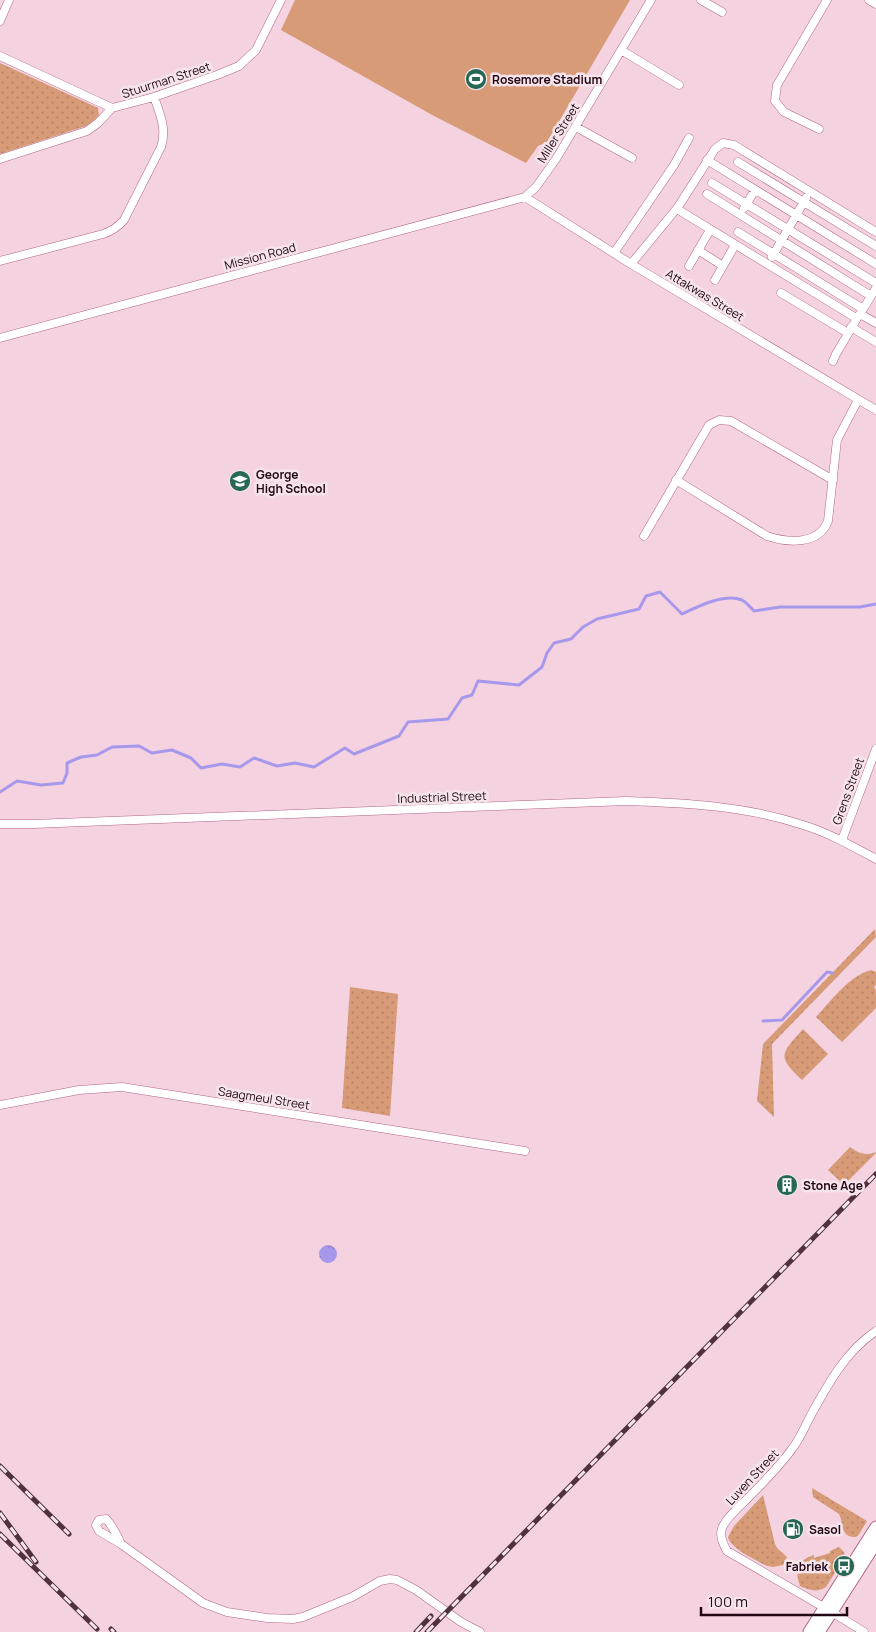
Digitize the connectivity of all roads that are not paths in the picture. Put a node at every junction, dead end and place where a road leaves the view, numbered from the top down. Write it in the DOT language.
graph roads {
  1 [pos="9,0"];
  2 [pos="281,0"];
  3 [pos="651,0"];
  4 [pos="701,0"];
  5 [pos="827,0"];
  6 [pos="869,0"];
  7 [pos="876,4"];
  8 [pos="722,12"];
  9 [pos="0,21"];
  10 [pos="621,50"];
  11 [pos="0,56"];
  12 [pos="679,84"];
  13 [pos="154,97"];
  14 [pos="112,108"];
  15 [pos="576,127"];
  16 [pos="819,129"];
  17 [pos="690,138"];
  18 [pos="632,158"];
  19 [pos="0,159"];
  20 [pos="708,160"];
  21 [pos="738,162"];
  22 [pos="782,174"];
  23 [pos="712,183"];
  24 [pos="775,185"];
  25 [pos="754,190"];
  26 [pos="810,192"];
  27 [pos="708,194"];
  28 [pos="525,197"];
  29 [pos="767,198"];
  30 [pos="804,202"];
  31 [pos="746,204"];
  32 [pos="677,209"];
  33 [pos="740,214"];
  34 [pos="796,215"];
  35 [pos="788,229"];
  36 [pos="710,230"];
  37 [pos="738,232"];
  38 [pos="876,232"];
  39 [pos="782,239"];
  40 [pos="735,245"];
  41 [pos="876,246"];
  42 [pos="698,250"];
  43 [pos="614,253"];
  44 [pos="773,254"];
  45 [pos="0,261"];
  46 [pos="632,264"];
  47 [pos="876,264"];
  48 [pos="767,265"];
  49 [pos="690,266"];
  50 [pos="723,266"];
  51 [pos="715,280"];
  52 [pos="876,283"];
  53 [pos="876,288"];
  54 [pos="814,292"];
  55 [pos="781,293"];
  56 [pos="871,296"];
  57 [pos="805,306"];
  58 [pos="860,314"];
  59 [pos="876,323"];
  60 [pos="849,330"];
  61 [pos="0,338"];
  62 [pos="876,342"];
  63 [pos="833,361"];
  64 [pos="858,400"];
  65 [pos="876,410"];
  66 [pos="676,480"];
  67 [pos="833,480"];
  68 [pos="644,536"];
  69 [pos="876,749"];
  70 [pos="0,824"];
  71 [pos="842,840"];
  72 [pos="876,859"];
  73 [pos="0,1105"];
  74 [pos="525,1150"];
  75 [pos="876,1331"];
  76 [pos="876,1527"];
  77 [pos="876,1543"];
  78 [pos="121,1544"];
  79 [pos="828,1609"];
  80 [pos="480,1632"];
  81 [pos="809,1632"];
  82 [pos="819,1632"];
  83 [pos="864,1632"];
  1 -- 9 [label="street"];
  2 -- 13 [label="street, Stuurman Street"];
  3 -- 10 [label="street, Miller Street"];
  4 -- 8 [label="street"];
  5 -- 16 [label="street"];
  6 -- 7 [label="street"];
  10 -- 12 [label="street"];
  10 -- 15 [label="street, Miller Street"];
  11 -- 14 [label="street, Stuurman Street"];
  13 -- 14 [label="street, Stuurman Street"];
  13 -- 45 [label="street"];
  14 -- 19 [label="street"];
  15 -- 18 [label="street"];
  15 -- 28 [label="street, Miller Street"];
  17 -- 43 [label="street"];
  20 -- 22 [label="street"];
  20 -- 25 [label="street"];
  20 -- 32 [label="street"];
  21 -- 24 [label="street"];
  22 -- 24 [label="street"];
  22 -- 26 [label="street"];
  23 -- 31 [label="street"];
  24 -- 29 [label="street"];
  24 -- 30 [label="street"];
  25 -- 29 [label="street"];
  25 -- 31 [label="street"];
  26 -- 30 [label="street"];
  26 -- 38 [label="street"];
  27 -- 33 [label="street"];
  28 -- 43 [label="street, Attakwas Street"];
  28 -- 61 [label="street, Mission Road"];
  29 -- 34 [label="street"];
  30 -- 34 [label="street"];
  30 -- 41 [label="street"];
  31 -- 33 [label="street"];
  31 -- 35 [label="street"];
  32 -- 36 [label="street"];
  32 -- 46 [label="street"];
  33 -- 39 [label="street"];
  34 -- 35 [label="street"];
  34 -- 47 [label="street"];
  35 -- 39 [label="street"];
  35 -- 52 [label="street"];
  36 -- 40 [label="street"];
  36 -- 42 [label="street"];
  37 -- 44 [label="street"];
  39 -- 44 [label="street"];
  39 -- 56 [label="street"];
  40 -- 48 [label="street"];
  40 -- 50 [label="street"];
  42 -- 49 [label="street"];
  42 -- 50 [label="street"];
  43 -- 46 [label="street, Attakwas Street"];
  44 -- 48 [label="street"];
  44 -- 58 [label="street"];
  46 -- 64 [label="street, Attakwas Street"];
  48 -- 54 [label="street"];
  50 -- 51 [label="street"];
  53 -- 56 [label="street"];
  54 -- 57 [label="street"];
  54 -- 58 [label="street"];
  55 -- 57 [label="street"];
  56 -- 58 [label="street"];
  57 -- 60 [label="street"];
  58 -- 59 [label="street"];
  58 -- 60 [label="street"];
  60 -- 62 [label="street"];
  60 -- 63 [label="street"];
  64 -- 65 [label="street, Attakwas Street"];
  64 -- 67 [label="street"];
  66 -- 67 [label="street"];
  66 -- 67 [label="street"];
  66 -- 68 [label="street"];
  69 -- 71 [label="street, Grens Street"];
  70 -- 71 [label="street, Industrial Street"];
  71 -- 72 [label="street, Industrial Street"];
  73 -- 74 [label="street, Saagmeul Street"];
  75 -- 79 [label="street, Luven Street"];
  76 -- 79 [label="street"];
  77 -- 79 [label="street"];
  78 -- 80 [label="street"];
  79 -- 81 [label="street"];
  79 -- 82 [label="street"];
  79 -- 83 [label="street"];
}
